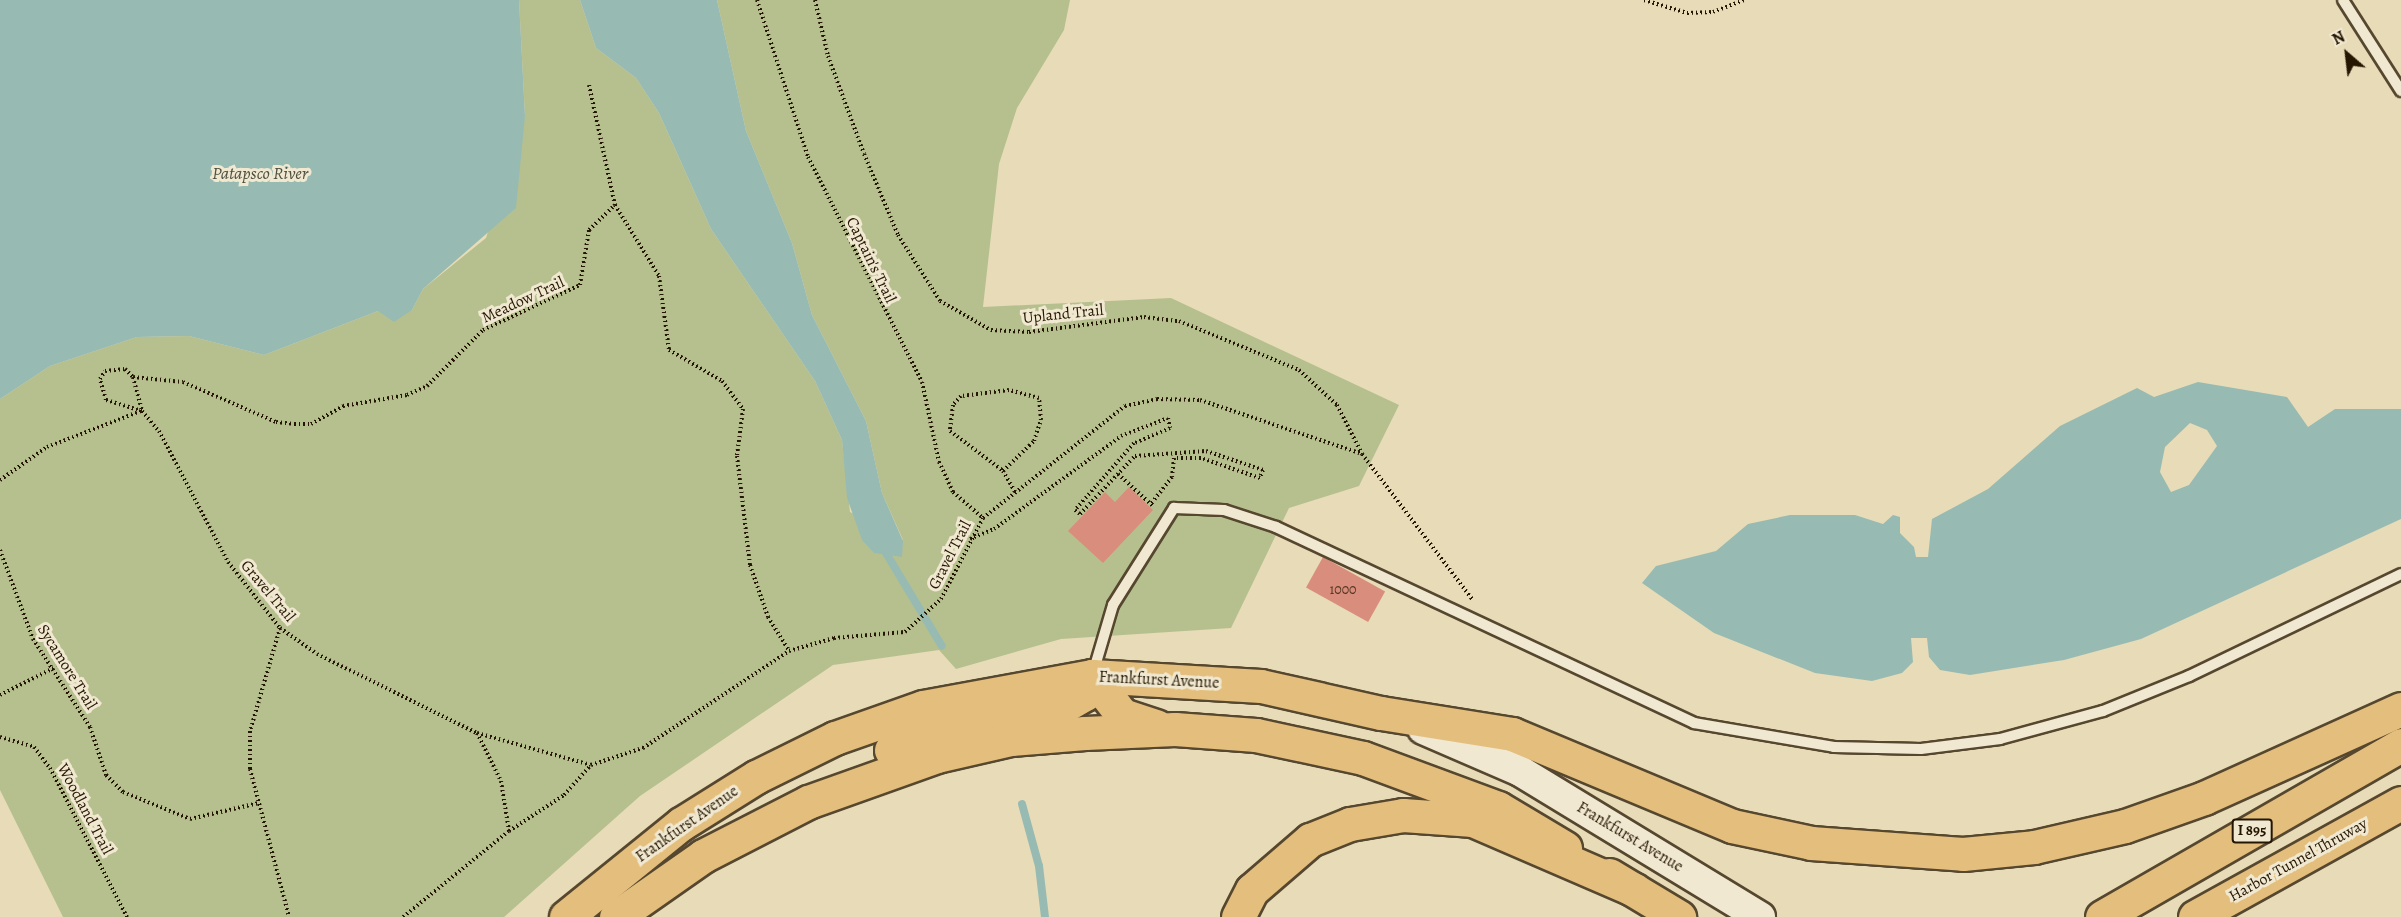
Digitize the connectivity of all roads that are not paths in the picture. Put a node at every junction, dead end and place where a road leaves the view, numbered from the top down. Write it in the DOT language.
graph roads {
  1 [pos="2343,0"];
  2 [pos="2401,91"];
  3 [pos="2401,574"];
  4 [pos="1092,676"];
  5 [pos="2401,709"];
  6 [pos="1381,713"];
  7 [pos="1175,729"];
  8 [pos="2401,745"];
  9 [pos="808,802"];
  10 [pos="2401,803"];
  11 [pos="1635,890"];
  12 [pos="566,917"];
  13 [pos="616,917"];
  14 [pos="1238,917"];
  15 [pos="1679,917"];
  16 [pos="1760,917"];
  17 [pos="2103,917"];
  18 [pos="2195,917"];
  1 -- 2 [label="lane"];
  3 -- 4 [label="lane"];
  4 -- 6 [label="main road, Frankfurst Avenue"];
  4 -- 7 [label="main road"];
  4 -- 9 [label="main road"];
  4 -- 12 [label="main road, Frankfurst Avenue"];
  5 -- 6 [label="main road"];
  6 -- 16 [label="main road, Frankfurst Avenue"];
  7 -- 9 [label="main road, Frankfurst Avenue"];
  7 -- 11 [label="main road, Frankfurst Avenue"];
  8 -- 17 [label="main road, I 895"];
  9 -- 13 [label="main road, Frankfurst Avenue"];
  10 -- 18 [label="main road, Harbor Tunnel Thruway"];
  11 -- 14 [label="main road"];
  11 -- 15 [label="main road, Frankfurst Avenue"];
}
